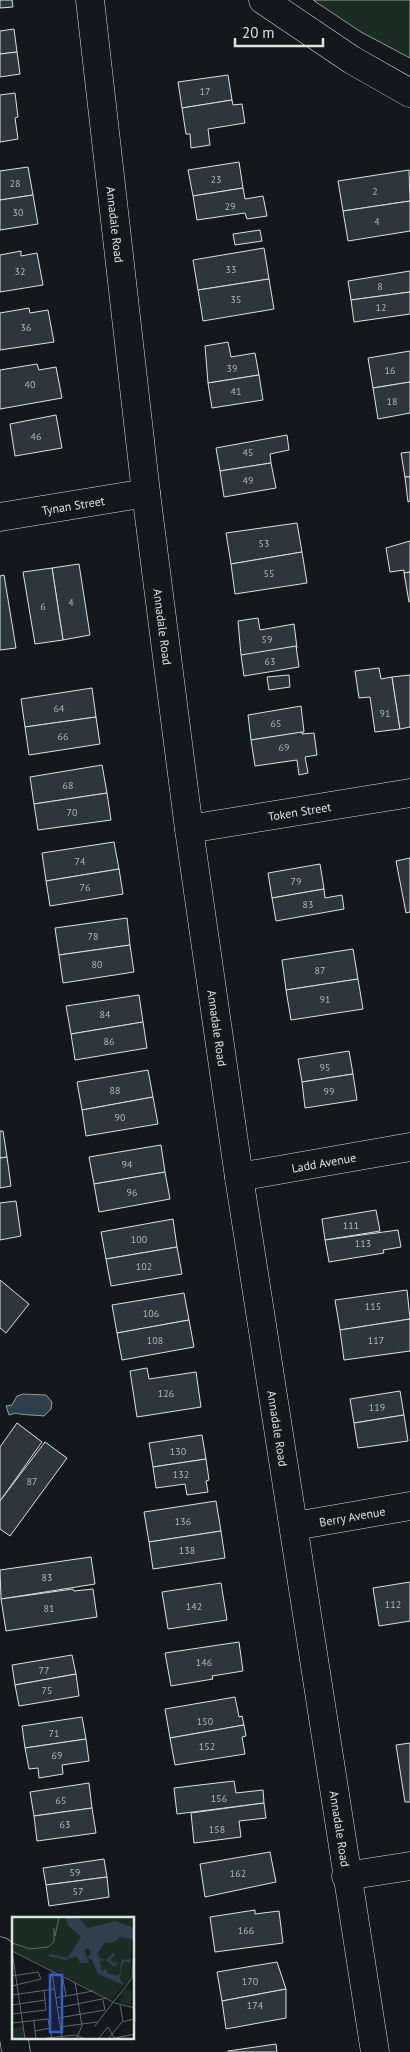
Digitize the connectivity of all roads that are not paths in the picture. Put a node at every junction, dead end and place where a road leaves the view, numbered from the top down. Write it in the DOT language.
graph roads {
  1 [pos="90,0"];
  2 [pos="263,0"];
  3 [pos="410,93"];
  4 [pos="146,493"];
  5 [pos="0,517"];
  6 [pos="410,793"];
  7 [pos="189,829"];
  8 [pos="410,1147"];
  9 [pos="239,1177"];
  10 [pos="410,1506"];
  11 [pos="294,1526"];
  12 [pos="410,1866"];
  13 [pos="346,1876"];
  14 [pos="0,1951"];
  15 [pos="12,2027"];
  16 [pos="375,2052"];
  1 -- 4 [label="street, Annadale Road"];
  2 -- 3 [label="street"];
  4 -- 5 [label="street, Tynan Street"];
  4 -- 7 [label="street, Annadale Road"];
  6 -- 7 [label="street, Token Street"];
  7 -- 9 [label="street, Annadale Road"];
  8 -- 9 [label="street, Ladd Avenue"];
  9 -- 11 [label="street, Annadale Road"];
  10 -- 11 [label="street, Berry Avenue"];
  11 -- 13 [label="street, Annadale Road"];
  12 -- 13 [label="street"];
  13 -- 16 [label="street, Annadale Road"];
  14 -- 15 [label="street"];
}
